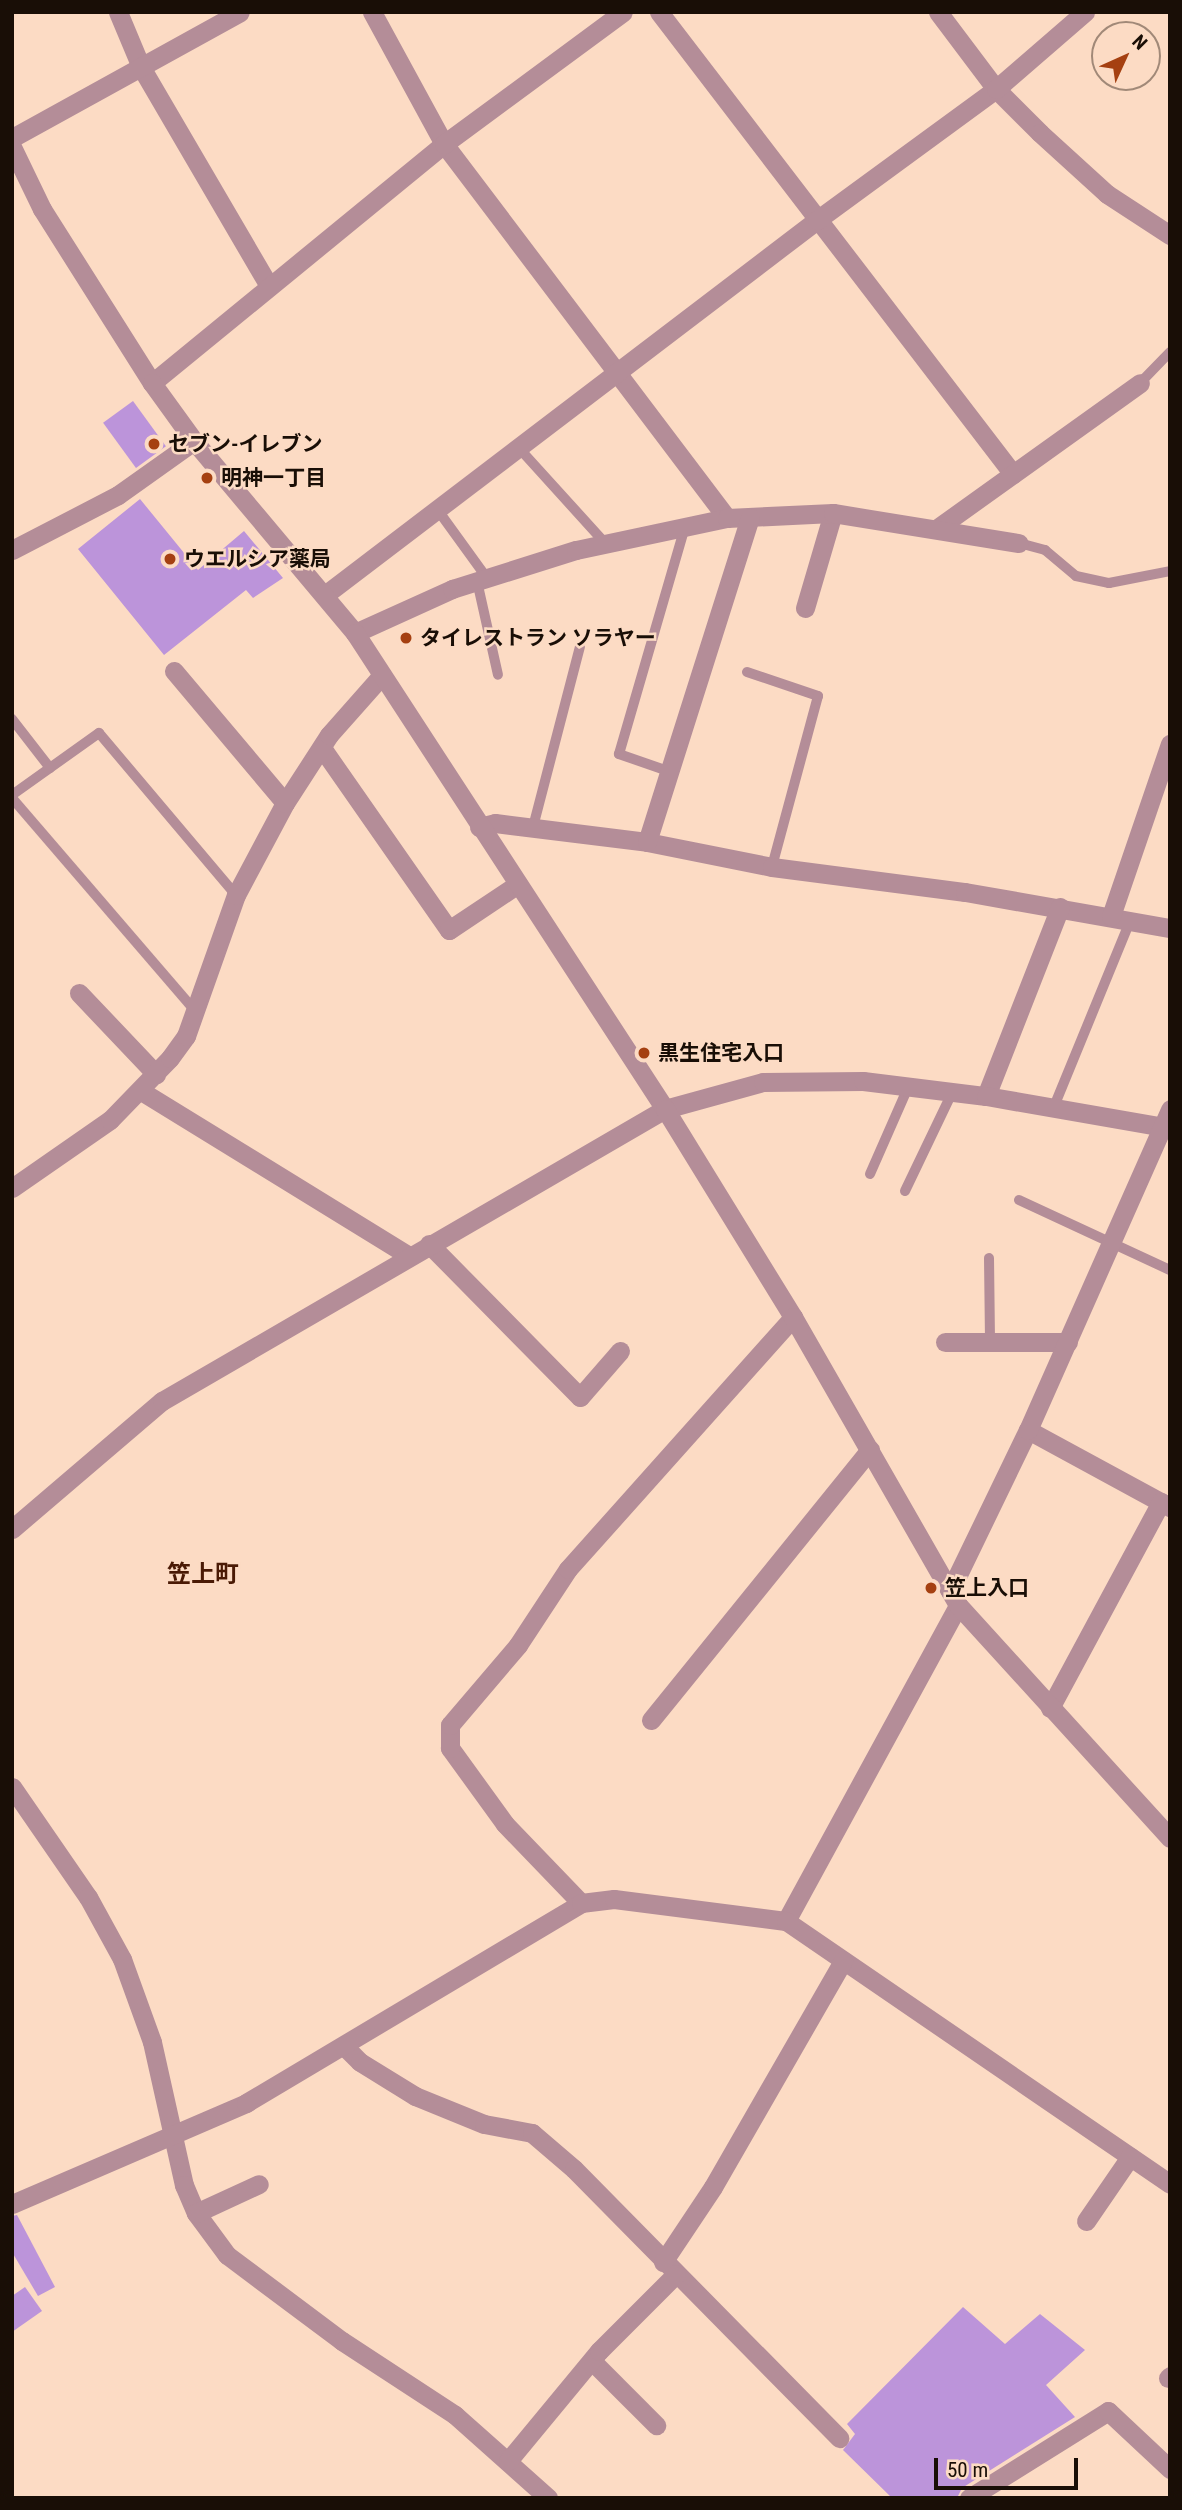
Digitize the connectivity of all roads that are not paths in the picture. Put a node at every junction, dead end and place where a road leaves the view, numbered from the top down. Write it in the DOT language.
graph roads {
  1 [pos="118,12"];
  2 [pos="240,12"];
  3 [pos="372,12"];
  4 [pos="623,12"];
  5 [pos="659,12"];
  6 [pos="938,12"];
  7 [pos="1085,12"];
  8 [pos="141,67"];
  9 [pos="996,89"];
  10 [pos="12,138"];
  11 [pos="444,144"];
  12 [pos="12,147"];
  13 [pos="17,171"];
  14 [pos="817,220"];
  15 [pos="1170,235"];
  16 [pos="269,286"];
  17 [pos="1170,352"];
  18 [pos="614,373"];
  19 [pos="152,383"];
  20 [pos="1140,383"];
  21 [pos="194,441"];
  22 [pos="519,447"];
  23 [pos="1013,474"];
  24 [pos="437,509"];
  25 [pos="832,513"];
  26 [pos="727,518"];
  27 [pos="750,518"];
  28 [pos="685,527"];
  29 [pos="939,527"];
  30 [pos="605,543"];
  31 [pos="1019,543"];
  32 [pos="12,550"];
  33 [pos="1170,571"];
  34 [pos="482,579"];
  35 [pos="326,594"];
  36 [pos="805,608"];
  37 [pos="355,634"];
  38 [pos="580,648"];
  39 [pos="174,671"];
  40 [pos="747,672"];
  41 [pos="382,675"];
  42 [pos="498,676"];
  43 [pos="12,719"];
  44 [pos="1170,744"];
  45 [pos="322,748"];
  46 [pos="50,768"];
  47 [pos="668,771"];
  48 [pos="12,796"];
  49 [pos="285,803"];
  50 [pos="479,827"];
  51 [pos="533,827"];
  52 [pos="647,842"];
  53 [pos="772,867"];
  54 [pos="518,884"];
  55 [pos="236,895"];
  56 [pos="1060,907"];
  57 [pos="1121,918"];
  58 [pos="1170,928"];
  59 [pos="79,993"];
  60 [pos="195,1010"];
  61 [pos="156,1074"];
  62 [pos="909,1085"];
  63 [pos="141,1091"];
  64 [pos="952,1093"];
  65 [pos="986,1096"];
  66 [pos="665,1109"];
  67 [pos="1052,1110"];
  68 [pos="1167,1118"];
  69 [pos="870,1174"];
  70 [pos="12,1188"];
  71 [pos="905,1191"];
  72 [pos="1019,1200"];
  73 [pos="1111,1240"];
  74 [pos="429,1244"];
  75 [pos="408,1255"];
  76 [pos="989,1258"];
  77 [pos="1170,1270"];
  78 [pos="793,1317"];
  79 [pos="944,1342"];
  80 [pos="990,1342"];
  81 [pos="1068,1342"];
  82 [pos="620,1351"];
  83 [pos="1028,1430"];
  84 [pos="870,1450"];
  85 [pos="1165,1504"];
  86 [pos="12,1529"];
  87 [pos="954,1598"];
  88 [pos="1050,1708"];
  89 [pos="651,1720"];
  90 [pos="12,1787"];
  91 [pos="1170,1838"];
  92 [pos="581,1903"];
  93 [pos="786,1921"];
  94 [pos="842,1961"];
  95 [pos="345,2047"];
  96 [pos="175,2132"];
  97 [pos="1130,2157"];
  98 [pos="1170,2183"];
  99 [pos="259,2184"];
  100 [pos="12,2204"];
  101 [pos="196,2213"];
  102 [pos="1086,2221"];
  103 [pos="669,2268"];
  104 [pos="593,2361"];
  105 [pos="656,2425"];
  106 [pos="839,2438"];
  107 [pos="508,2461"];
  108 [pos="1170,2469"];
  109 [pos="548,2498"];
  110 [pos="969,2498"];
  1 -- 8 [label="street"];
  2 -- 8 [label="street"];
  3 -- 11 [label="street"];
  4 -- 11 [label="street"];
  5 -- 14 [label="street"];
  6 -- 9 [label="street"];
  7 -- 9 [label="street"];
  8 -- 10 [label="street"];
  8 -- 16 [label="street"];
  9 -- 14 [label="street"];
  9 -- 15 [label="street"];
  11 -- 16 [label="street"];
  11 -- 18 [label="street"];
  12 -- 13 [label="street"];
  13 -- 19 [label="street"];
  14 -- 18 [label="street"];
  14 -- 23 [label="street"];
  16 -- 19 [label="street"];
  17 -- 20 [label="lane"];
  18 -- 22 [label="street"];
  18 -- 26 [label="street"];
  19 -- 21 [label="street"];
  20 -- 23 [label="street"];
  21 -- 32 [label="street"];
  21 -- 35 [label="street"];
  22 -- 24 [label="street"];
  22 -- 30 [label="lane"];
  23 -- 29 [label="street"];
  24 -- 34 [label="lane"];
  24 -- 35 [label="street"];
  25 -- 27 [label="street"];
  25 -- 29 [label="street"];
  25 -- 36 [label="street"];
  26 -- 27 [label="street"];
  26 -- 28 [label="street"];
  27 -- 47 [label="street"];
  28 -- 30 [label="street"];
  28 -- 47 [label="lane"];
  29 -- 31 [label="street"];
  30 -- 34 [label="street"];
  31 -- 33 [label="lane"];
  34 -- 37 [label="street"];
  34 -- 42 [label="lane"];
  35 -- 37 [label="street"];
  37 -- 41 [label="street"];
  38 -- 51 [label="lane"];
  39 -- 49 [label="street"];
  40 -- 53 [label="lane"];
  41 -- 45 [label="street"];
  41 -- 50 [label="street"];
  43 -- 46 [label="lane"];
  44 -- 57 [label="street"];
  45 -- 49 [label="street"];
  45 -- 54 [label="street"];
  46 -- 48 [label="lane"];
  46 -- 55 [label="lane"];
  47 -- 52 [label="street"];
  48 -- 60 [label="lane"];
  49 -- 55 [label="street"];
  50 -- 51 [label="street"];
  50 -- 54 [label="street"];
  51 -- 52 [label="street"];
  52 -- 53 [label="street"];
  53 -- 56 [label="street"];
  54 -- 66 [label="street"];
  55 -- 60 [label="street"];
  56 -- 57 [label="street"];
  56 -- 65 [label="street"];
  57 -- 58 [label="street"];
  57 -- 67 [label="lane"];
  59 -- 61 [label="street"];
  60 -- 61 [label="street"];
  61 -- 63 [label="street"];
  62 -- 64 [label="street"];
  62 -- 66 [label="street"];
  62 -- 69 [label="lane"];
  63 -- 70 [label="street"];
  63 -- 75 [label="street"];
  64 -- 65 [label="street"];
  64 -- 71 [label="lane"];
  65 -- 67 [label="street"];
  66 -- 74 [label="street"];
  66 -- 78 [label="street"];
  67 -- 68 [label="street"];
  68 -- 73 [label="street"];
  72 -- 73 [label="lane"];
  73 -- 77 [label="lane"];
  73 -- 81 [label="street"];
  74 -- 75 [label="street"];
  74 -- 82 [label="street"];
  75 -- 86 [label="street"];
  76 -- 80 [label="lane"];
  78 -- 84 [label="street"];
  78 -- 92 [label="street"];
  79 -- 80 [label="street"];
  80 -- 81 [label="street"];
  81 -- 83 [label="street"];
  83 -- 85 [label="street"];
  83 -- 87 [label="street"];
  84 -- 87 [label="street"];
  84 -- 89 [label="street"];
  85 -- 88 [label="street"];
  87 -- 88 [label="street"];
  87 -- 93 [label="street"];
  88 -- 91 [label="street"];
  90 -- 96 [label="street"];
  92 -- 93 [label="street"];
  92 -- 95 [label="street"];
  93 -- 94 [label="street"];
  94 -- 97 [label="street"];
  94 -- 103 [label="street"];
  95 -- 96 [label="street"];
  95 -- 103 [label="street"];
  96 -- 100 [label="street"];
  96 -- 101 [label="street"];
  97 -- 98 [label="street"];
  97 -- 102 [label="street"];
  99 -- 101 [label="street"];
  101 -- 107 [label="street"];
  103 -- 104 [label="street"];
  103 -- 106 [label="street"];
  104 -- 105 [label="street"];
  104 -- 107 [label="street"];
  107 -- 109 [label="street"];
  108 -- 110 [label="street"];
}
